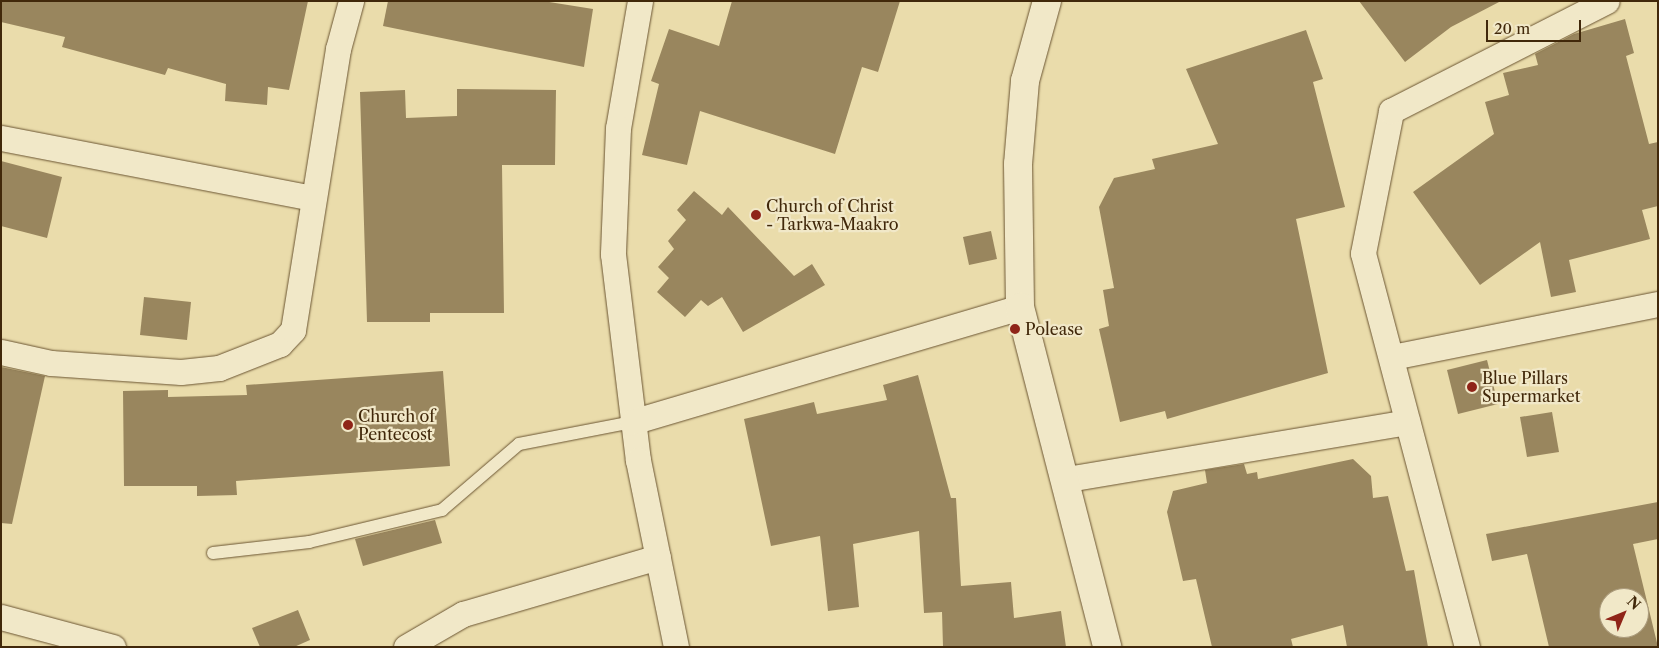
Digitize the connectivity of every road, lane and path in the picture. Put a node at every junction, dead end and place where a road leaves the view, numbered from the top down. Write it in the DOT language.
graph roads {
  1 [pos="350,1"];
  2 [pos="640,1"];
  3 [pos="1047,1"];
  4 [pos="1607,1"];
  5 [pos="1,138"];
  6 [pos="313,198"];
  7 [pos="1658,304"];
  8 [pos="1020,307"];
  9 [pos="1,352"];
  10 [pos="1392,357"];
  11 [pos="632,422"];
  12 [pos="1407,422"];
  13 [pos="1067,480"];
  14 [pos="213,553"];
  15 [pos="658,557"];
  16 [pos="1,616"];
  17 [pos="113,647"];
  18 [pos="406,647"];
  19 [pos="676,647"];
  20 [pos="1107,647"];
  21 [pos="1467,647"];
  1 -- 6 [label="street"];
  2 -- 11 [label="street"];
  3 -- 8 [label="street"];
  4 -- 10 [label="street"];
  5 -- 6 [label="street"];
  6 -- 9 [label="street"];
  7 -- 10 [label="street"];
  8 -- 11 [label="street"];
  8 -- 13 [label="street"];
  10 -- 12 [label="street"];
  11 -- 14 [label="lane"];
  11 -- 15 [label="street"];
  12 -- 13 [label="street"];
  12 -- 21 [label="street"];
  13 -- 20 [label="street"];
  15 -- 18 [label="street"];
  15 -- 19 [label="street"];
  16 -- 17 [label="street"];
}
